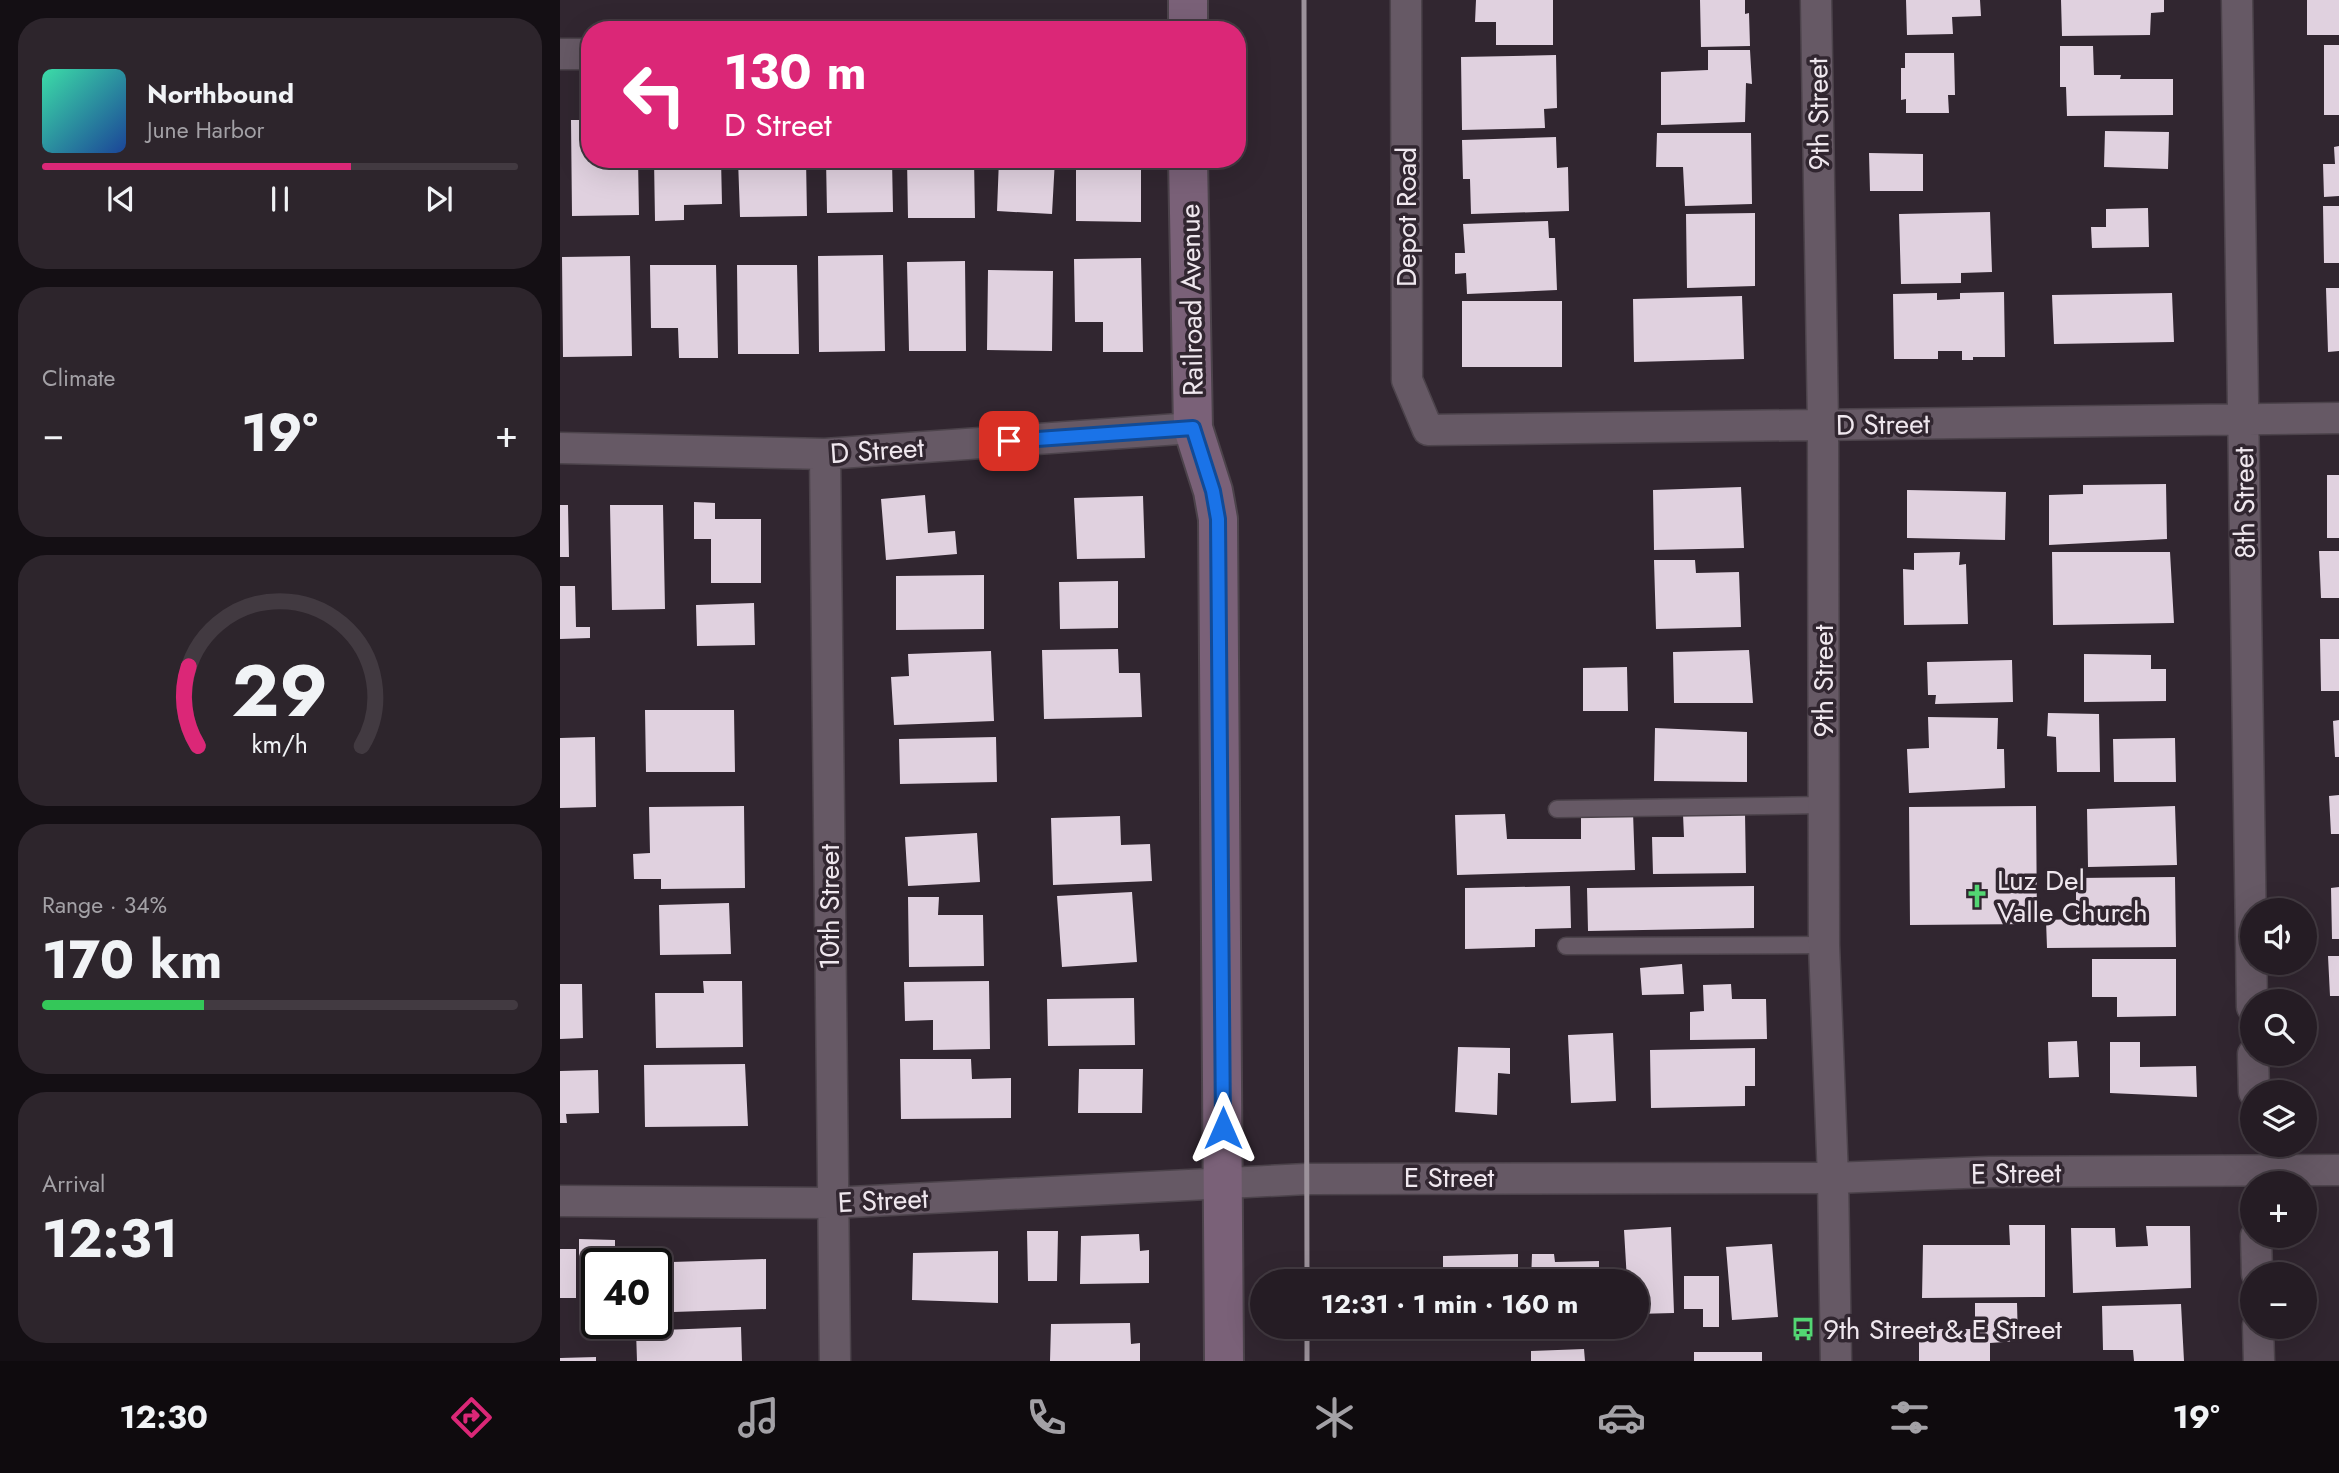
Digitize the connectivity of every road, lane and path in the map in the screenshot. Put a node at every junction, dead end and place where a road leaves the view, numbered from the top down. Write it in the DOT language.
graph roads {
  1 [pos="1188,0"];
  2 [pos="1406,0"];
  3 [pos="1816,0"];
  4 [pos="2237,0"];
  5 [pos="1188,21"];
  6 [pos="560,54"];
  7 [pos="581,54"];
  8 [pos="1188,168"];
  9 [pos="2339,418"];
  10 [pos="2243,419"];
  11 [pos="1823,425"];
  12 [pos="1193,428"];
  13 [pos="1428,430"];
  14 [pos="560,448"];
  15 [pos="825,454"];
  16 [pos="1824,805"];
  17 [pos="1557,809"];
  18 [pos="1824,945"];
  19 [pos="1566,946"];
  20 [pos="2252,989"];
  21 [pos="2255,1166"];
  22 [pos="2339,1170"];
  23 [pos="1833,1178"];
  24 [pos="1223,1183"];
  25 [pos="560,1201"];
  26 [pos="831,1203"];
  27 [pos="2258,1339"];
  28 [pos="835,1361"];
  29 [pos="1224,1361"];
  30 [pos="1836,1361"];
  31 [pos="2259,1361"];
  1 -- 5 [label="street"];
  2 -- 13 [label="street, Depot Road"];
  3 -- 11 [label="street, 9th Street"];
  4 -- 10 [label="street, 8th Street"];
  6 -- 7 [label="street"];
  8 -- 12 [label="street, Railroad Avenue"];
  9 -- 10 [label="street, D Street"];
  10 -- 11 [label="street, D Street"];
  10 -- 20 [label="street, 8th Street"];
  11 -- 13 [label="street, D Street"];
  11 -- 16 [label="street, 9th Street"];
  12 -- 15 [label="street, D Street"];
  12 -- 24 [label="street, Railroad Avenue"];
  14 -- 15 [label="street, D Street"];
  15 -- 26 [label="street, 10th Street"];
  16 -- 17 [label="lane"];
  16 -- 18 [label="street, 9th Street"];
  18 -- 19 [label="lane"];
  18 -- 23 [label="street, 9th Street"];
  21 -- 22 [label="street, E Street"];
  21 -- 23 [label="street, E Street"];
  23 -- 24 [label="street, E Street"];
  23 -- 30 [label="street, 9th Street"];
  24 -- 26 [label="street, E Street"];
  24 -- 29 [label="street, Railroad Avenue"];
  25 -- 26 [label="street, E Street"];
  26 -- 28 [label="street, 10th Street"];
  27 -- 31 [label="street"];
}
